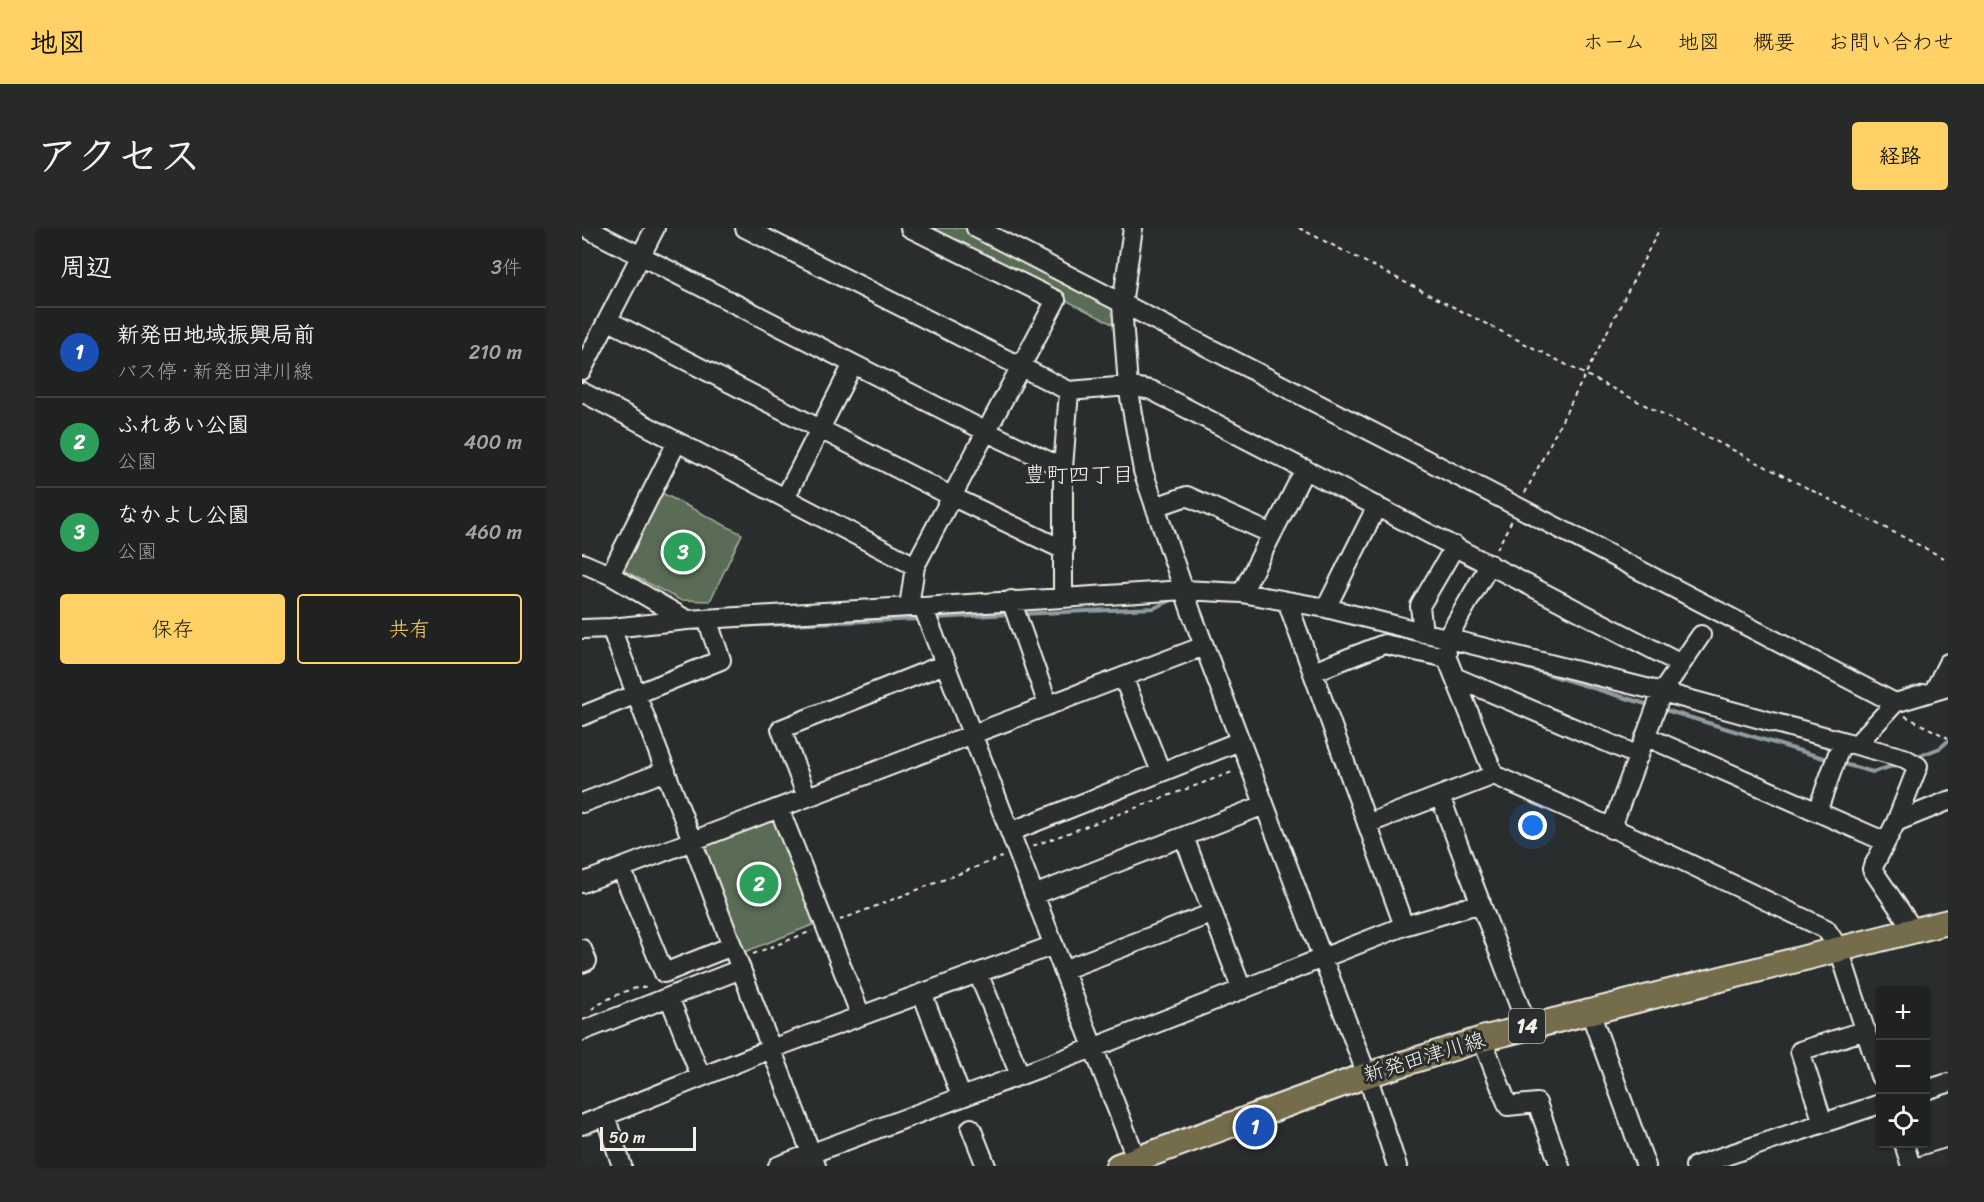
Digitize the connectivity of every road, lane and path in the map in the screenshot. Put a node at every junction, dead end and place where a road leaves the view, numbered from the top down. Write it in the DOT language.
graph roads {
  1 [pos="586,228"];
  2 [pos="656,228"];
  3 [pos="745,228"];
  4 [pos="910,228"];
  5 [pos="1133,228"];
  6 [pos="1299,228"];
  7 [pos="1660,228"];
  8 [pos="979,229"];
  9 [pos="642,257"];
  10 [pos="1122,305"];
  11 [pos="609,321"];
  12 [pos="854,364"];
  13 [pos="1022,366"];
  14 [pos="582,370"];
  15 [pos="1585,374"];
  16 [pos="1128,386"];
  17 [pos="1069,391"];
  18 [pos="582,392"];
  19 [pos="821,430"];
  20 [pos="987,432"];
  21 [pos="677,442"];
  22 [pos="1064,468"];
  23 [pos="1305,469"];
  24 [pos="953,497"];
  25 [pos="785,498"];
  26 [pos="1377,506"];
  27 [pos="1155,507"];
  28 [pos="1518,507"];
  29 [pos="1272,534"];
  30 [pos="1455,546"];
  31 [pos="1064,550"];
  32 [pos="1948,560"];
  33 [pos="582,563"];
  34 [pos="1490,564"];
  35 [pos="915,566"];
  36 [pos="610,575"];
  37 [pos="1184,590"];
  38 [pos="1242,593"];
  39 [pos="1063,597"];
  40 [pos="1011,600"];
  41 [pos="1287,601"];
  42 [pos="916,607"];
  43 [pos="1326,608"];
  44 [pos="707,619"];
  45 [pos="687,620"];
  46 [pos="611,628"];
  47 [pos="582,629"];
  48 [pos="1423,633"];
  49 [pos="1701,636"];
  50 [pos="1446,640"];
  51 [pos="1204,646"];
  52 [pos="1447,658"];
  53 [pos="1948,663"];
  54 [pos="945,664"];
  55 [pos="1681,664"];
  56 [pos="1313,672"];
  57 [pos="1123,676"];
  58 [pos="1457,678"];
  59 [pos="1941,689"];
  60 [pos="1662,692"];
  61 [pos="637,695"];
  62 [pos="1895,703"];
  63 [pos="1048,705"];
  64 [pos="582,716"];
  65 [pos="972,734"];
  66 [pos="1943,735"];
  67 [pos="1647,737"];
  68 [pos="1948,738"];
  69 [pos="1240,741"];
  70 [pos="1849,743"];
  71 [pos="1639,756"];
  72 [pos="1249,765"];
  73 [pos="666,771"];
  74 [pos="1161,772"];
  75 [pos="1494,775"];
  76 [pos="1440,796"];
  77 [pos="807,797"];
  78 [pos="1948,801"];
  79 [pos="582,804"];
  80 [pos="1264,805"];
  81 [pos="779,808"];
  82 [pos="1817,812"];
  83 [pos="1896,822"];
  84 [pos="1367,824"];
  85 [pos="1611,829"];
  86 [pos="1010,832"];
  87 [pos="1184,837"];
  88 [pos="692,841"];
  89 [pos="1886,842"];
  90 [pos="1017,851"];
  91 [pos="621,868"];
  92 [pos="582,883"];
  93 [pos="1034,895"];
  94 [pos="1481,903"];
  95 [pos="1213,913"];
  96 [pos="1948,922"];
  97 [pos="827,925"];
  98 [pos="1404,926"];
  99 [pos="1914,931"];
  100 [pos="1054,945"];
  101 [pos="582,949"];
  102 [pos="1839,949"];
  103 [pos="737,958"];
  104 [pos="1323,959"];
  105 [pos="582,963"];
  106 [pos="1064,970"];
  107 [pos="978,972"];
  108 [pos="1242,990"];
  109 [pos="922,993"];
  110 [pos="664,994"];
  111 [pos="588,1012"];
  112 [pos="1590,1012"];
  113 [pos="861,1016"];
  114 [pos="1527,1026"];
  115 [pos="1866,1030"];
  116 [pos="582,1031"];
  117 [pos="1482,1039"];
  118 [pos="1093,1048"];
  119 [pos="771,1049"];
  120 [pos="1876,1061"];
  121 [pos="1020,1075"];
  122 [pos="1366,1075"];
  123 [pos="702,1077"];
  124 [pos="1948,1083"];
  125 [pos="1930,1089"];
  126 [pos="961,1096"];
  127 [pos="1876,1106"];
  128 [pos="605,1116"];
  129 [pos="1823,1123"];
  130 [pos="582,1125"];
  131 [pos="970,1128"];
  132 [pos="1906,1148"];
  133 [pos="1948,1158"];
  134 [pos="814,1159"];
  135 [pos="1142,1161"];
  136 [pos="1707,1164"];
  137 [pos="622,1166"];
  138 [pos="778,1166"];
  139 [pos="986,1166"];
  140 [pos="1397,1166"];
  141 [pos="1560,1166"];
  142 [pos="1646,1166"];
  143 [pos="1911,1166"];
  144 [pos="1921,1166"];
  1 -- 9 [label="street"];
  2 -- 9 [label="street"];
  3 -- 13 [label="street"];
  4 -- 13 [label="street"];
  5 -- 10 [label="street"];
  6 -- 15 [label="path"];
  7 -- 15 [label="path"];
  8 -- 10 [label="street"];
  9 -- 11 [label="street"];
  9 -- 12 [label="street"];
  10 -- 16 [label="street"];
  10 -- 28 [label="street"];
  11 -- 14 [label="street"];
  11 -- 19 [label="street"];
  12 -- 19 [label="street"];
  12 -- 20 [label="street"];
  13 -- 17 [label="street"];
  13 -- 20 [label="street"];
  15 -- 28 [label="path"];
  15 -- 32 [label="path"];
  16 -- 17 [label="street"];
  16 -- 23 [label="street"];
  16 -- 27 [label="street"];
  17 -- 22 [label="street"];
  18 -- 21 [label="street"];
  19 -- 24 [label="street"];
  19 -- 25 [label="street"];
  20 -- 22 [label="street"];
  20 -- 24 [label="street"];
  21 -- 25 [label="street"];
  21 -- 36 [label="street"];
  22 -- 31 [label="street"];
  23 -- 26 [label="street"];
  23 -- 29 [label="street"];
  24 -- 31 [label="street"];
  24 -- 35 [label="street"];
  25 -- 35 [label="street"];
  26 -- 30 [label="street"];
  26 -- 43 [label="street"];
  27 -- 29 [label="street"];
  27 -- 37 [label="street"];
  28 -- 34 [label="path"];
  28 -- 62 [label="street"];
  29 -- 38 [label="street"];
  30 -- 34 [label="street"];
  30 -- 48 [label="street"];
  31 -- 39 [label="street"];
  33 -- 36 [label="street"];
  34 -- 50 [label="street"];
  34 -- 55 [label="street"];
  35 -- 42 [label="street"];
  36 -- 45 [label="street"];
  37 -- 38 [label="street"];
  37 -- 39 [label="street"];
  37 -- 51 [label="street"];
  38 -- 41 [label="street"];
  39 -- 40 [label="street"];
  40 -- 42 [label="street"];
  40 -- 63 [label="street"];
  41 -- 43 [label="street"];
  41 -- 56 [label="street"];
  42 -- 44 [label="street"];
  42 -- 54 [label="street"];
  43 -- 48 [label="street"];
  44 -- 45 [label="street"];
  44 -- 61 [label="street"];
  45 -- 46 [label="street"];
  46 -- 47 [label="street"];
  46 -- 61 [label="street"];
  48 -- 50 [label="street"];
  49 -- 55 [label="street"];
  50 -- 52 [label="street"];
  50 -- 60 [label="street"];
  51 -- 57 [label="street"];
  51 -- 69 [label="street"];
  52 -- 56 [label="street"];
  52 -- 58 [label="street"];
  53 -- 59 [label="street"];
  54 -- 65 [label="street"];
  54 -- 77 [label="street"];
  55 -- 60 [label="street"];
  56 -- 84 [label="street"];
  57 -- 63 [label="street"];
  57 -- 74 [label="street"];
  58 -- 71 [label="street"];
  58 -- 75 [label="street"];
  59 -- 62 [label="street"];
  60 -- 67 [label="street"];
  60 -- 70 [label="street"];
  61 -- 64 [label="street"];
  61 -- 73 [label="street"];
  62 -- 70 [label="street"];
  63 -- 65 [label="street"];
  65 -- 77 [label="street"];
  65 -- 86 [label="street"];
  66 -- 68 [label="path"];
  67 -- 71 [label="street"];
  67 -- 82 [label="street"];
  69 -- 72 [label="street"];
  69 -- 74 [label="street"];
  70 -- 82 [label="street"];
  70 -- 83 [label="street"];
  71 -- 85 [label="street"];
  72 -- 80 [label="street"];
  72 -- 90 [label="path"];
  73 -- 79 [label="street"];
  73 -- 88 [label="street"];
  74 -- 86 [label="street"];
  75 -- 76 [label="street"];
  75 -- 85 [label="street"];
  76 -- 84 [label="street"];
  76 -- 94 [label="street"];
  77 -- 81 [label="street"];
  78 -- 83 [label="street"];
  80 -- 87 [label="street"];
  80 -- 104 [label="street"];
  81 -- 88 [label="street"];
  81 -- 97 [label="street"];
  82 -- 89 [label="street"];
  83 -- 89 [label="street"];
  84 -- 98 [label="street"];
  85 -- 102 [label="street"];
  86 -- 90 [label="street"];
  87 -- 93 [label="street"];
  87 -- 95 [label="street"];
  88 -- 91 [label="street"];
  88 -- 103 [label="street"];
  89 -- 99 [label="street"];
  90 -- 93 [label="street"];
  90 -- 97 [label="path"];
  91 -- 92 [label="street"];
  91 -- 103 [label="street"];
  93 -- 100 [label="street"];
  94 -- 98 [label="street"];
  94 -- 114 [label="street"];
  95 -- 106 [label="street"];
  95 -- 108 [label="street"];
  96 -- 99 [label="main road, 新発田津川線 / 14"];
  97 -- 103 [label="path"];
  97 -- 113 [label="street"];
  98 -- 104 [label="street"];
  99 -- 102 [label="main road, 新発田津川線 / 14"];
  100 -- 106 [label="street"];
  100 -- 107 [label="street"];
  101 -- 105 [label="street"];
  102 -- 112 [label="main road, 新発田津川線 / 14"];
  102 -- 115 [label="street"];
  103 -- 110 [label="street"];
  103 -- 119 [label="street"];
  104 -- 108 [label="street"];
  104 -- 122 [label="street"];
  106 -- 118 [label="street"];
  107 -- 109 [label="street"];
  107 -- 121 [label="street"];
  108 -- 118 [label="street"];
  109 -- 113 [label="street"];
  109 -- 126 [label="street"];
  110 -- 111 [label="path"];
  110 -- 116 [label="street"];
  110 -- 123 [label="street"];
  112 -- 114 [label="main road, 新発田津川線 / 14"];
  112 -- 142 [label="street"];
  113 -- 119 [label="street"];
  114 -- 117 [label="main road, 新発田津川線 / 14"];
  115 -- 120 [label="street"];
  115 -- 129 [label="street"];
  117 -- 122 [label="main road, 新発田津川線 / 14"];
  117 -- 141 [label="street"];
  118 -- 121 [label="street"];
  118 -- 135 [label="street"];
  119 -- 123 [label="street"];
  119 -- 134 [label="street"];
  121 -- 126 [label="street"];
  122 -- 135 [label="main road, 新発田津川線 / 14"];
  122 -- 140 [label="street"];
  123 -- 128 [label="street"];
  124 -- 125 [label="street"];
  126 -- 134 [label="street"];
  127 -- 129 [label="street"];
  128 -- 130 [label="street"];
  128 -- 137 [label="street"];
  129 -- 136 [label="street"];
  131 -- 139 [label="street"];
  132 -- 143 [label="street"];
  133 -- 144 [label="street"];
  134 -- 138 [label="street"];
}
